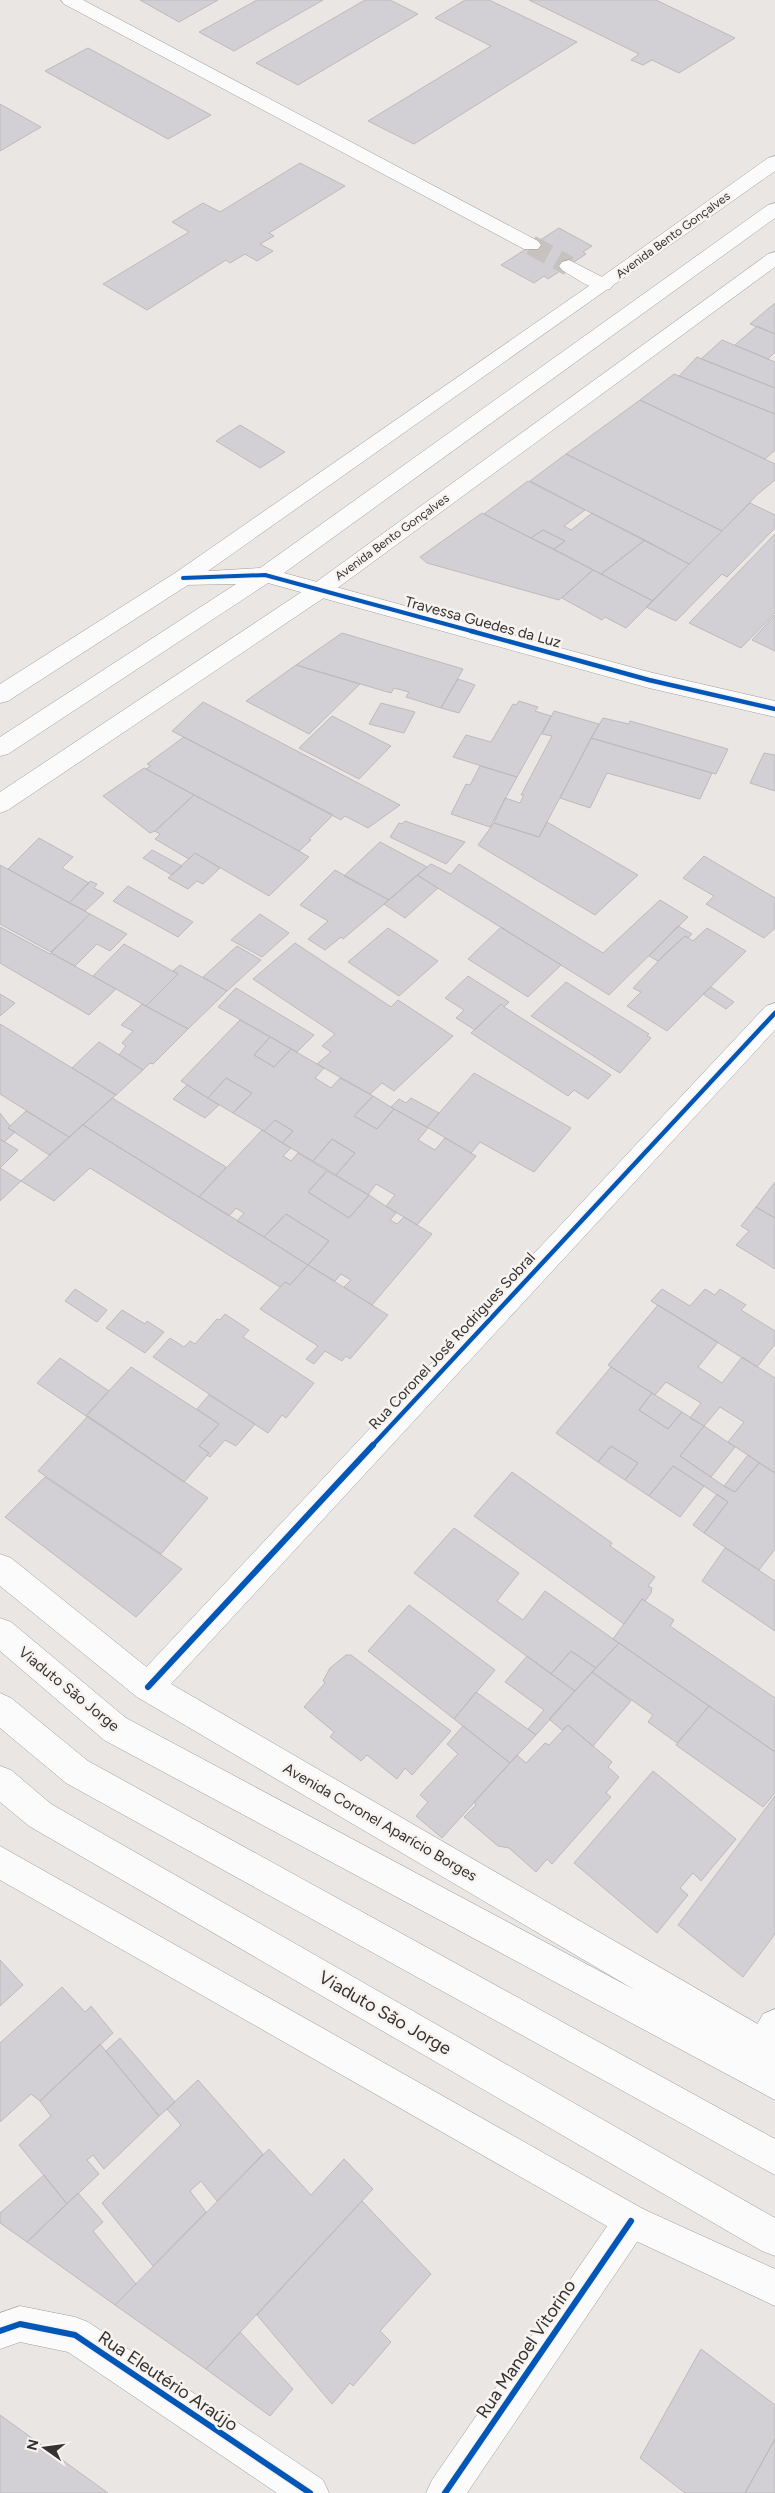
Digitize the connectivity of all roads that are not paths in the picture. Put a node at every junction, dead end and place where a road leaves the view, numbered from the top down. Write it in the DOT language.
graph roads {
  1 [pos="70,0"];
  2 [pos="775,162"];
  3 [pos="775,209"];
  4 [pos="531,245"];
  5 [pos="775,258"];
  6 [pos="568,266"];
  7 [pos="603,285"];
  8 [pos="265,575"];
  9 [pos="183,578"];
  10 [pos="320,590"];
  11 [pos="0,695"];
  12 [pos="775,709"];
  13 [pos="0,748"];
  14 [pos="0,804"];
  15 [pos="775,1013"];
  16 [pos="0,1568"];
  17 [pos="0,1632"];
  18 [pos="148,1687"];
  19 [pos="0,1708"];
  20 [pos="0,1781"];
  21 [pos="0,1862"];
  22 [pos="771,2042"];
  23 [pos="775,2083"];
  24 [pos="775,2158"];
  25 [pos="630,2221"];
  26 [pos="775,2238"];
  27 [pos="775,2288"];
  28 [pos="0,2331"];
  29 [pos="310,2493"];
  30 [pos="445,2493"];
  1 -- 4 [label="main road"];
  2 -- 7 [label="main road, Avenida Bento Gonçalves"];
  3 -- 8 [label="main road"];
  5 -- 10 [label="main road, Avenida Bento Gonçalves"];
  6 -- 7 [label="main road"];
  7 -- 9 [label="main road, Avenida Bento Gonçalves"];
  8 -- 9 [label="main road, Travessa Guedes da Luz"];
  8 -- 10 [label="main road, Travessa Guedes da Luz"];
  8 -- 13 [label="main road"];
  9 -- 11 [label="main road, Avenida Bento Gonçalves"];
  10 -- 12 [label="main road, Travessa Guedes da Luz"];
  10 -- 14 [label="main road, Avenida Bento Gonçalves"];
  15 -- 18 [label="main road, Rua Coronel José Rodrigues Sobral"];
  16 -- 18 [label="main road, Avenida Coronel Aparício Borges"];
  17 -- 23 [label="main road, Viaduto São Jorge"];
  18 -- 22 [label="main road, Avenida Coronel Aparício Borges"];
  19 -- 24 [label="main road"];
  20 -- 26 [label="main road, Viaduto São Jorge"];
  21 -- 25 [label="main road"];
  25 -- 27 [label="main road"];
  25 -- 30 [label="main road, Rua Manoel Vitorino"];
  28 -- 29 [label="main road, Rua Eleutério Araújo"];
}
